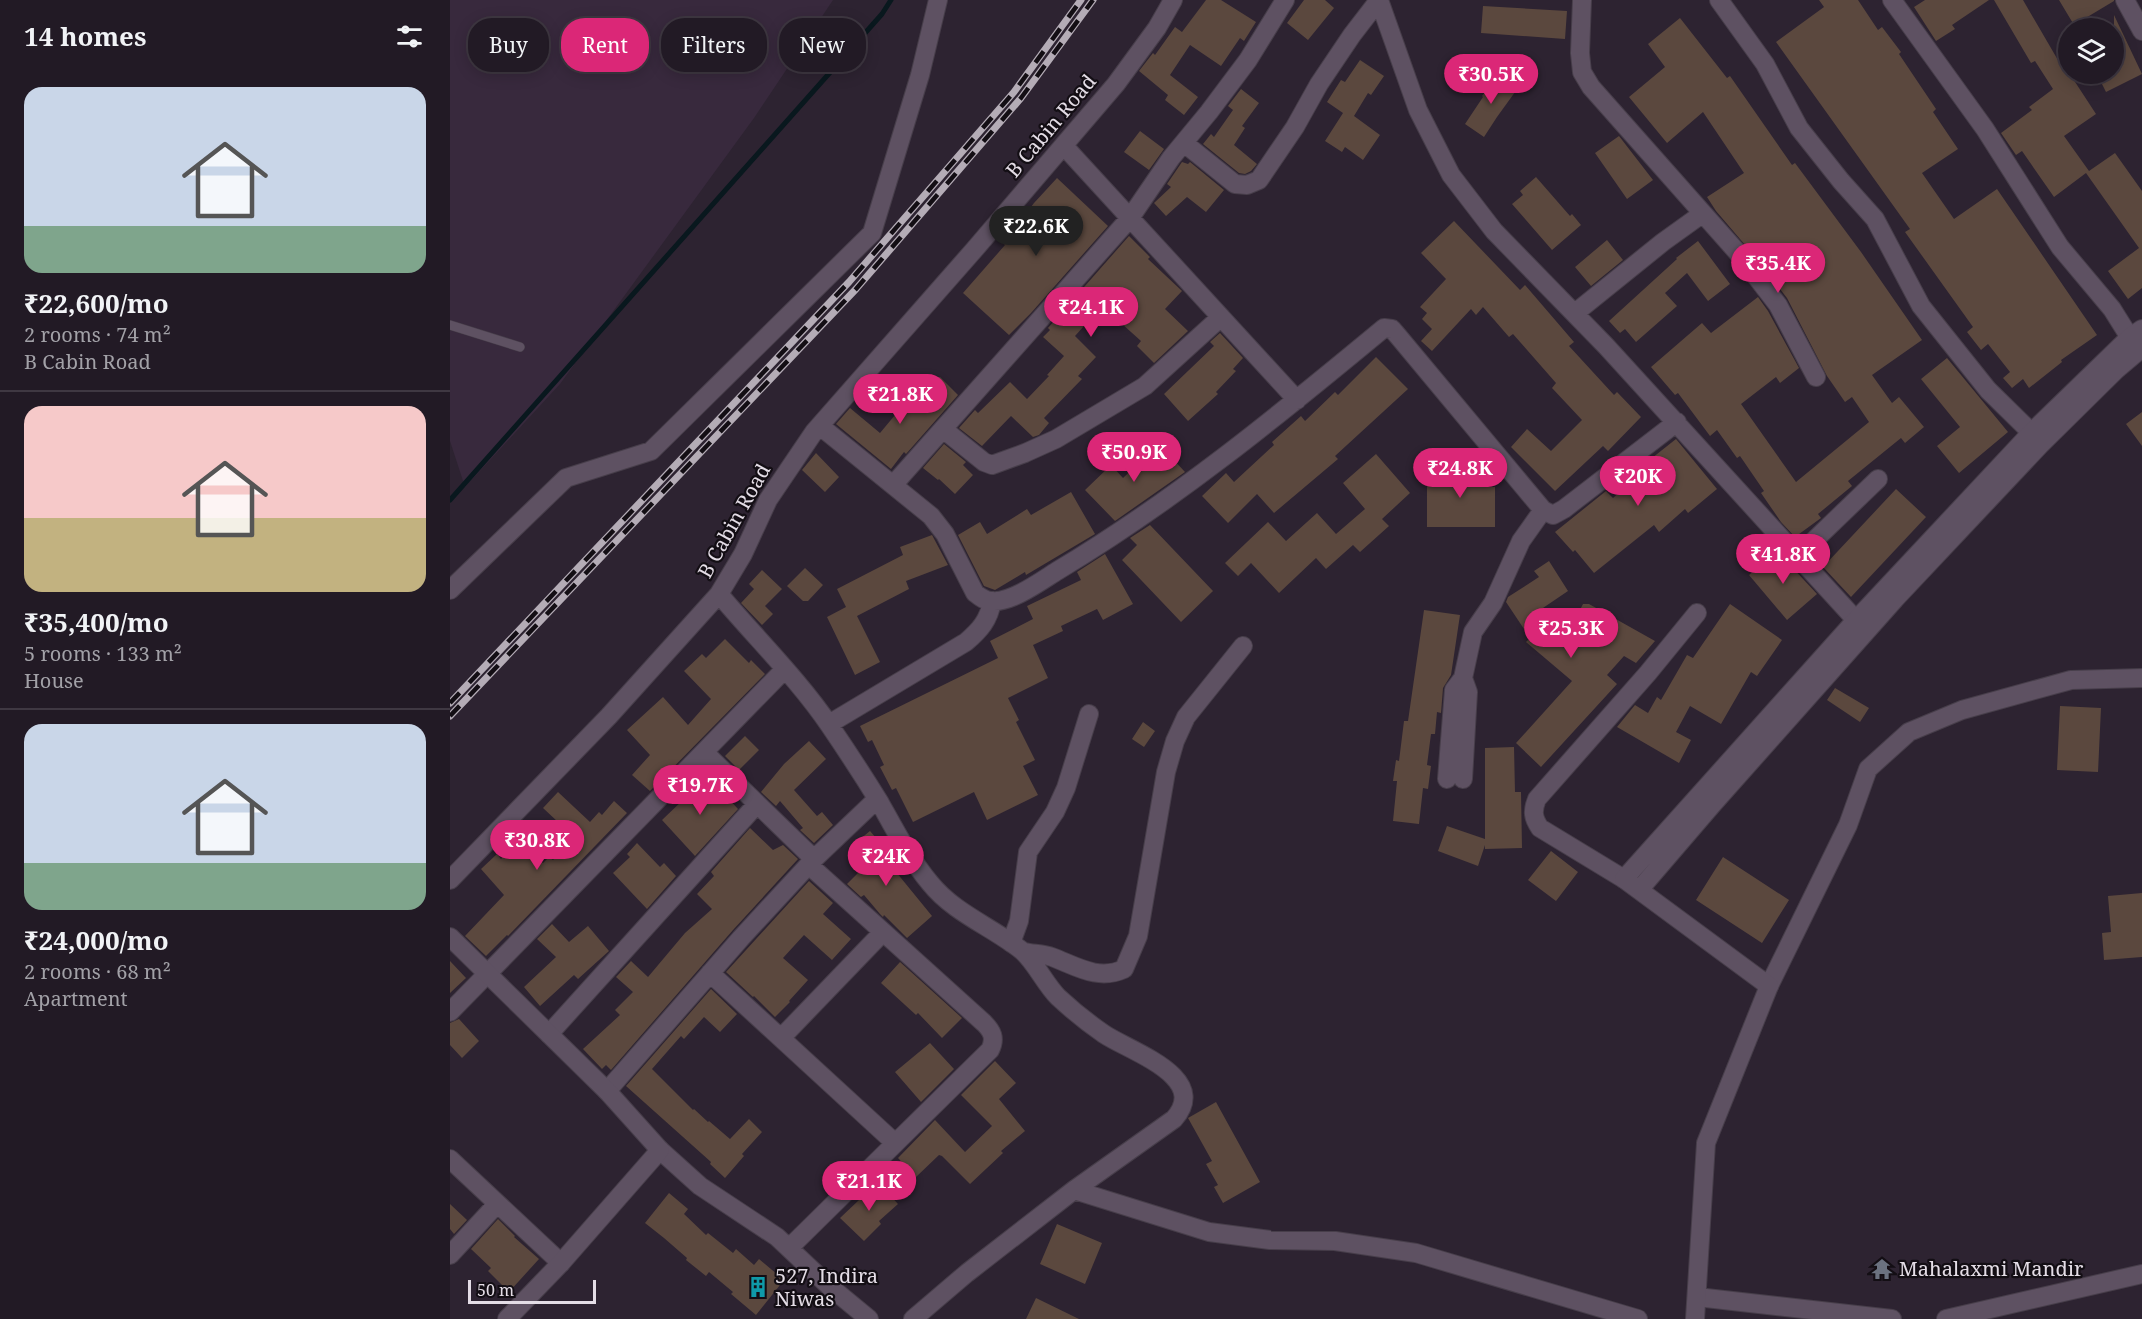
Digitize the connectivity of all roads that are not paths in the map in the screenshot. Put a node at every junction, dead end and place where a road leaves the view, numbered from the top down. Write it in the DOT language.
graph roads {
  1 [pos="938,0"];
  2 [pos="1173,0"];
  3 [pos="1285,0"];
  4 [pos="1582,0"];
  5 [pos="1719,0"];
  6 [pos="1892,0"];
  7 [pos="2126,0"];
  8 [pos="1373,2"];
  9 [pos="2142,31"];
  10 [pos="1184,143"];
  11 [pos="1064,146"];
  12 [pos="1702,214"];
  13 [pos="1130,218"];
  14 [pos="1575,314"];
  15 [pos="1221,317"];
  16 [pos="450,325"];
  17 [pos="2138,342"];
  18 [pos="520,347"];
  19 [pos="1816,376"];
  20 [pos="1297,400"];
  21 [pos="1677,422"];
  22 [pos="820,426"];
  23 [pos="943,429"];
  24 [pos="2037,438"];
  25 [pos="1878,479"];
  26 [pos="894,484"];
  27 [pos="1543,510"];
  28 [pos="1798,556"];
  29 [pos="450,590"];
  30 [pos="719,594"];
  31 [pos="992,601"];
  32 [pos="1697,613"];
  33 [pos="1861,626"];
  34 [pos="1243,646"];
  35 [pos="784,670"];
  36 [pos="2142,678"];
  37 [pos="1089,714"];
  38 [pos="829,724"];
  39 [pos="705,753"];
  40 [pos="1455,779"];
  41 [pos="1711,793"];
  42 [pos="878,799"];
  43 [pos="757,804"];
  44 [pos="812,862"];
  45 [pos="1624,879"];
  46 [pos="450,880"];
  47 [pos="1639,890"];
  48 [pos="883,932"];
  49 [pos="450,937"];
  50 [pos="1018,948"];
  51 [pos="489,974"];
  52 [pos="710,974"];
  53 [pos="1769,986"];
  54 [pos="450,1012"];
  55 [pos="549,1034"];
  56 [pos="781,1038"];
  57 [pos="607,1091"];
  58 [pos="895,1143"];
  59 [pos="660,1150"];
  60 [pos="450,1159"];
  61 [pos="1074,1190"];
  62 [pos="497,1204"];
  63 [pos="789,1248"];
  64 [pos="450,1255"];
  65 [pos="561,1263"];
  66 [pos="2142,1274"];
  67 [pos="1696,1298"];
  68 [pos="507,1319"];
  69 [pos="869,1319"];
  70 [pos="913,1319"];
  71 [pos="1638,1319"];
  72 [pos="1695,1319"];
  73 [pos="1892,1319"];
  74 [pos="1946,1319"];
  1 -- 29 [label="street"];
  2 -- 11 [label="street, B Cabin Road"];
  3 -- 10 [label="street"];
  4 -- 12 [label="street"];
  5 -- 24 [label="street"];
  6 -- 17 [label="street"];
  7 -- 9 [label="street"];
  8 -- 10 [label="street"];
  8 -- 14 [label="street"];
  10 -- 13 [label="street"];
  11 -- 13 [label="street"];
  11 -- 22 [label="street, B Cabin Road"];
  12 -- 14 [label="street"];
  12 -- 19 [label="street"];
  13 -- 15 [label="street"];
  13 -- 23 [label="street"];
  14 -- 21 [label="street"];
  15 -- 20 [label="street"];
  15 -- 23 [label="street"];
  16 -- 18 [label="lane"];
  17 -- 24 [label="street"];
  20 -- 27 [label="street"];
  20 -- 31 [label="street"];
  21 -- 27 [label="street"];
  21 -- 28 [label="street"];
  22 -- 26 [label="street"];
  22 -- 30 [label="street, B Cabin Road"];
  23 -- 26 [label="street"];
  24 -- 33 [label="street"];
  25 -- 28 [label="street"];
  26 -- 31 [label="street"];
  27 -- 40 [label="street"];
  28 -- 33 [label="street"];
  30 -- 35 [label="street"];
  30 -- 46 [label="street, B Cabin Road"];
  31 -- 38 [label="street"];
  32 -- 45 [label="street"];
  33 -- 41 [label="street"];
  34 -- 50 [label="street"];
  35 -- 38 [label="street"];
  35 -- 39 [label="street"];
  36 -- 53 [label="street"];
  37 -- 50 [label="street"];
  38 -- 42 [label="street"];
  39 -- 43 [label="street"];
  39 -- 51 [label="street"];
  41 -- 45 [label="street"];
  41 -- 47 [label="street"];
  42 -- 44 [label="street"];
  42 -- 50 [label="street"];
  43 -- 44 [label="street"];
  43 -- 55 [label="street"];
  44 -- 48 [label="street"];
  44 -- 52 [label="street"];
  45 -- 47 [label="street"];
  47 -- 53 [label="street"];
  48 -- 56 [label="street"];
  48 -- 58 [label="street"];
  49 -- 51 [label="street"];
  50 -- 61 [label="street"];
  51 -- 54 [label="street"];
  51 -- 55 [label="street"];
  52 -- 56 [label="street"];
  52 -- 57 [label="street"];
  53 -- 67 [label="street"];
  55 -- 57 [label="street"];
  56 -- 58 [label="street"];
  57 -- 59 [label="street"];
  58 -- 63 [label="street"];
  59 -- 63 [label="street"];
  59 -- 65 [label="street"];
  60 -- 62 [label="street"];
  61 -- 70 [label="street"];
  61 -- 71 [label="street"];
  62 -- 64 [label="street"];
  62 -- 65 [label="street"];
  63 -- 69 [label="street"];
  65 -- 68 [label="street"];
  66 -- 74 [label="street"];
  67 -- 72 [label="street"];
  67 -- 73 [label="street"];
}
